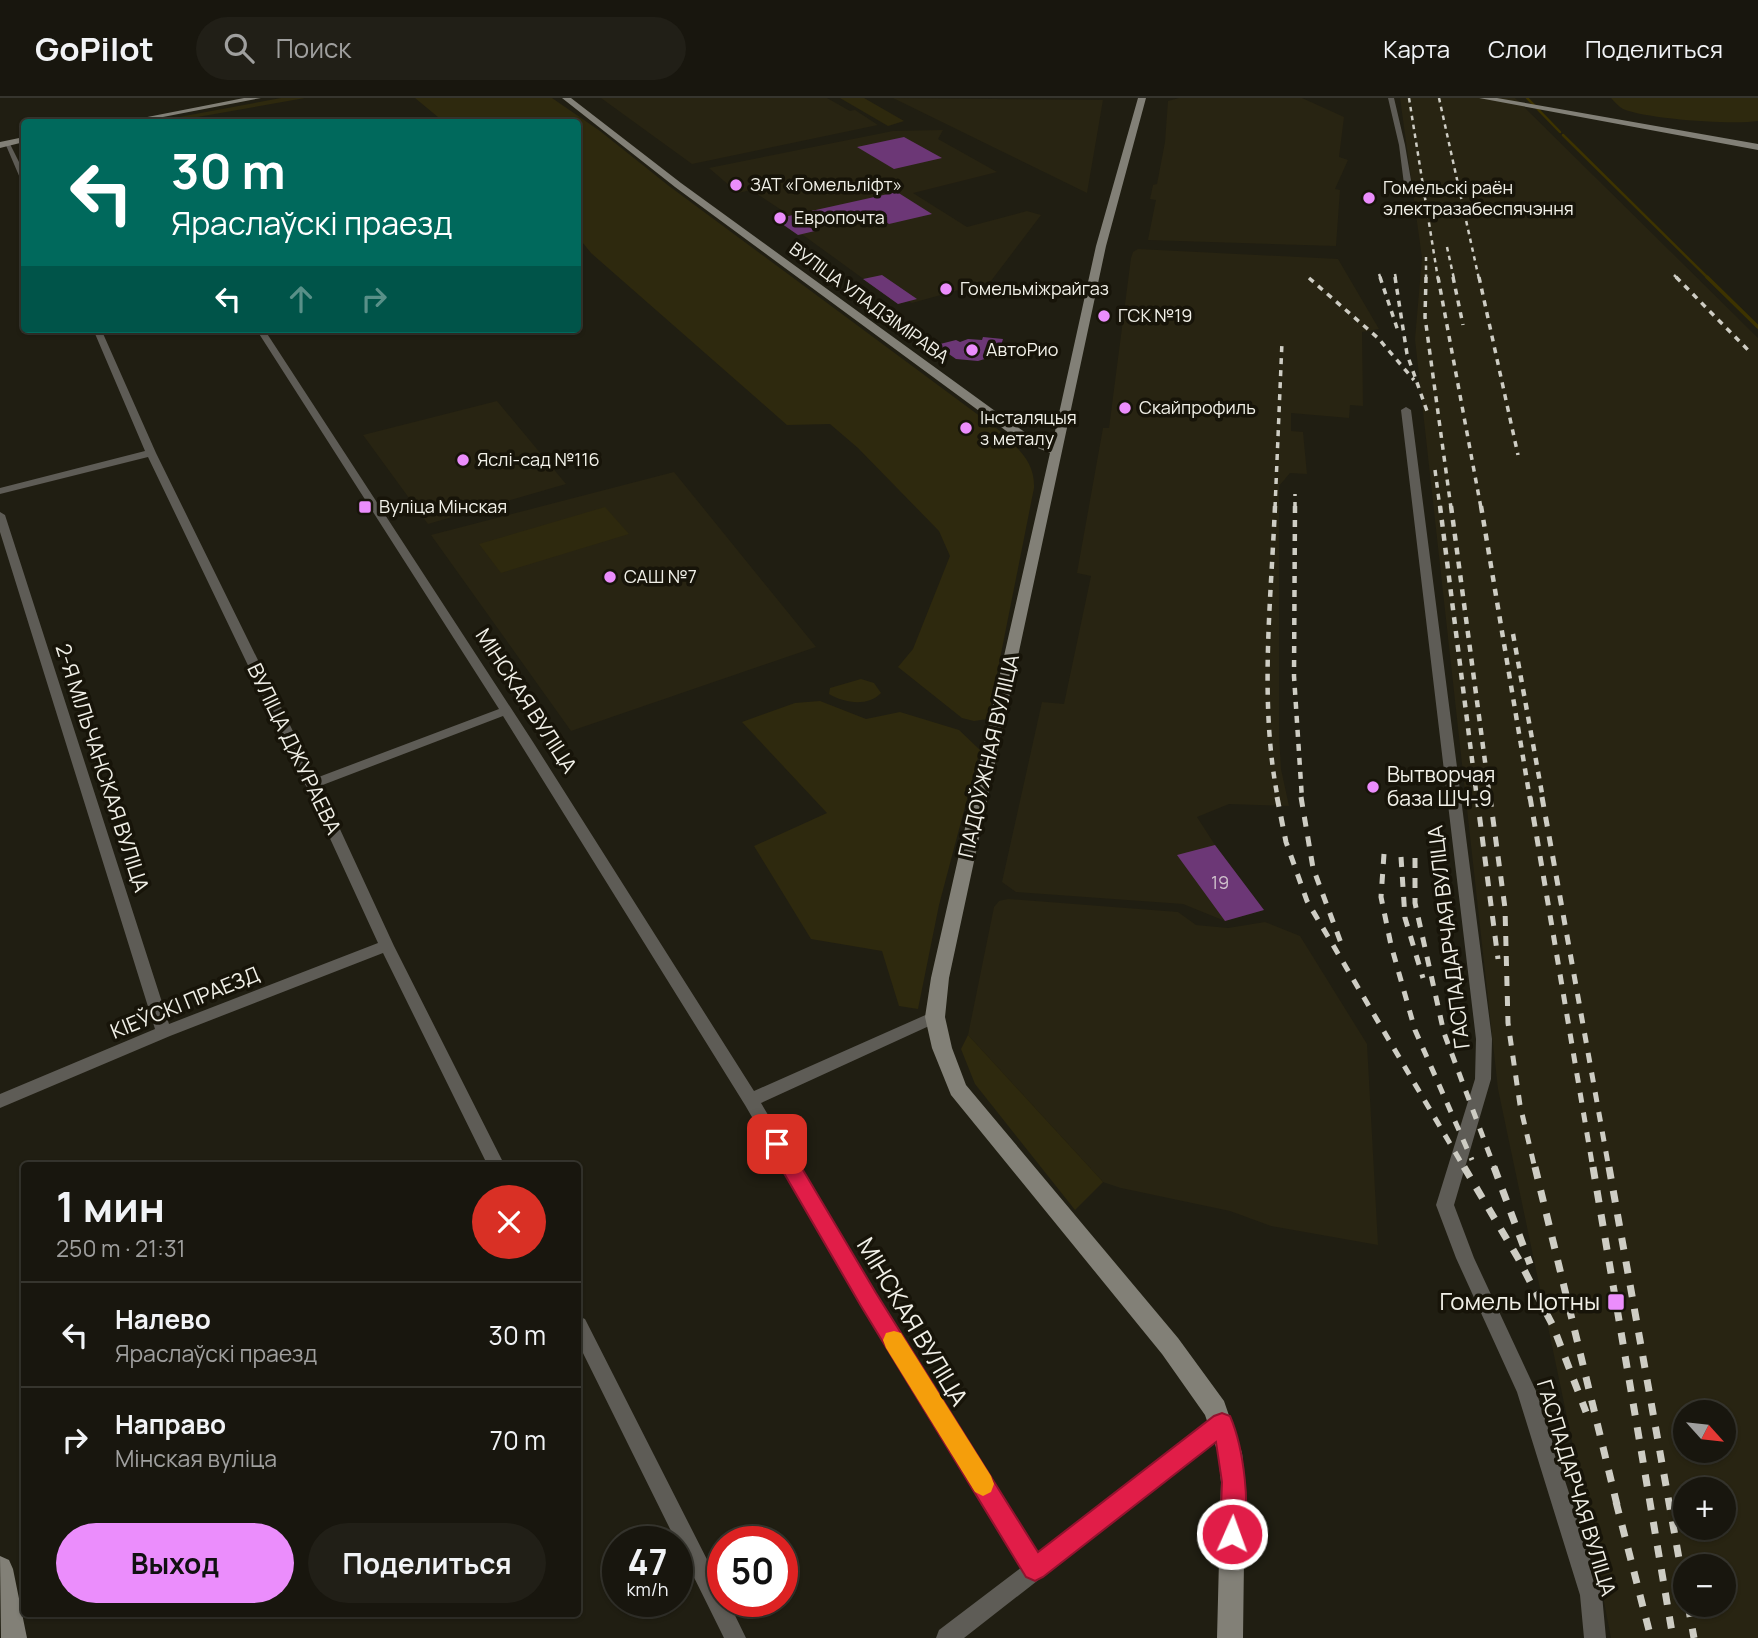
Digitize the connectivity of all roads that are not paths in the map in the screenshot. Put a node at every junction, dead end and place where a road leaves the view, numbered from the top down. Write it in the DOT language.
graph roads {
  1 [pos="257,98"];
  2 [pos="566,98"];
  3 [pos="1142,98"];
  4 [pos="1391,98"];
  5 [pos="1483,98"];
  6 [pos="1504,98"];
  7 [pos="1601,115"];
  8 [pos="142,119"];
  9 [pos="21,141"];
  10 [pos="3,145"];
  11 [pos="1758,145"];
  12 [pos="21,173"];
  13 [pos="1409,192"];
  14 [pos="99,333"];
  15 [pos="263,333"];
  16 [pos="1406,410"];
  17 [pos="1056,451"];
  18 [pos="151,453"];
  19 [pos="0,491"];
  20 [pos="0,515"];
  21 [pos="505,711"];
  22 [pos="312,784"];
  23 [pos="387,946"];
  24 [pos="935,1017"];
  25 [pos="164,1032"];
  26 [pos="751,1100"];
  27 [pos="0,1101"];
  28 [pos="495,1162"];
  29 [pos="581,1331"];
  30 [pos="1222,1424"];
  31 [pos="0,1569"];
  32 [pos="1035,1569"];
  33 [pos="14,1638"];
  34 [pos="735,1638"];
  35 [pos="947,1638"];
  36 [pos="1230,1638"];
  37 [pos="1595,1638"];
  1 -- 8 [label="main road"];
  2 -- 17 [label="main road, ВУЛІЦА УЛАДЗІМІРАВА"];
  3 -- 17 [label="main road, ПАДОЎЖНАЯ ВУЛІЦА"];
  4 -- 13 [label="street"];
  5 -- 7 [label="main road"];
  6 -- 7 [label="main road"];
  7 -- 11 [label="main road"];
  9 -- 10 [label="main road"];
  10 -- 12 [label="street"];
  14 -- 18 [label="street, ВУЛІЦА ДЖУРАЕВА"];
  15 -- 21 [label="street, МІНСКАЯ ВУЛІЦА"];
  16 -- 37 [label="street, ГАСПАДАРЧАЯ ВУЛІЦА"];
  17 -- 24 [label="main road, ПАДОЎЖНАЯ ВУЛІЦА"];
  18 -- 19 [label="street"];
  18 -- 22 [label="street, ВУЛІЦА ДЖУРАЕВА"];
  20 -- 25 [label="street, 2-Я МІЛЬЧАНСКАЯ ВУЛІЦА"];
  21 -- 22 [label="street"];
  21 -- 26 [label="street, МІНСКАЯ ВУЛІЦА"];
  22 -- 23 [label="street, ВУЛІЦА ДЖУРАЕВА"];
  23 -- 25 [label="street, КІЕЎСКІ ПРАЕЗД"];
  23 -- 28 [label="street, ВУЛІЦА ДЖУРАЕВА"];
  24 -- 26 [label="street"];
  24 -- 30 [label="main road, ПАДОЎЖНАЯ ВУЛІЦА"];
  25 -- 27 [label="street, КІЕЎСКІ ПРАЕЗД"];
  26 -- 32 [label="street, МІНСКАЯ ВУЛІЦА"];
  29 -- 34 [label="street"];
  30 -- 32 [label="street"];
  30 -- 36 [label="main road, ПАДОЎЖНАЯ ВУЛІЦА"];
  31 -- 33 [label="main road"];
  32 -- 35 [label="street"];
}
